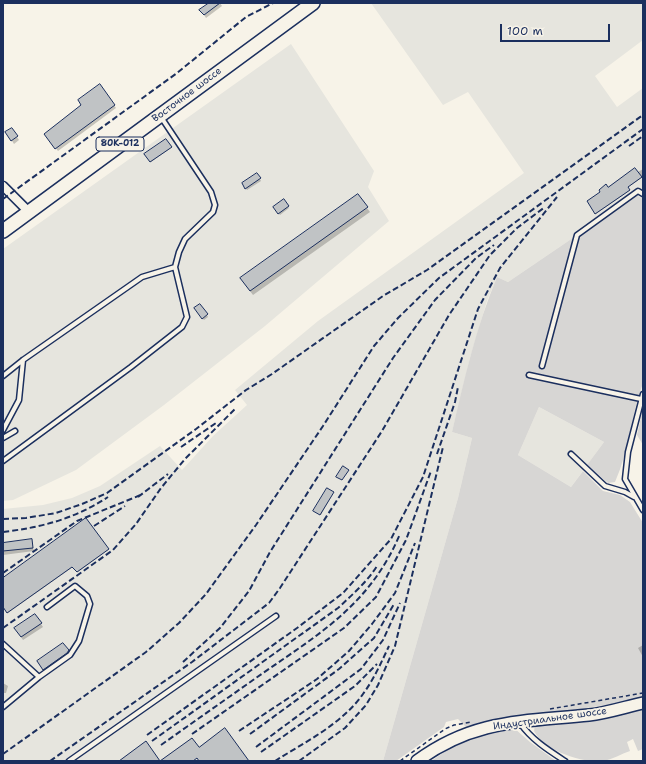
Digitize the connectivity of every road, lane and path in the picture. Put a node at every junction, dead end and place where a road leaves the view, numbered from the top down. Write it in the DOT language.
graph roads {
  1 [pos="313,3"];
  2 [pos="160,115"];
  3 [pos="3,186"];
  4 [pos="643,194"];
  5 [pos="29,212"];
  6 [pos="3,231"];
  7 [pos="175,266"];
  8 [pos="23,360"];
  9 [pos="542,366"];
  10 [pos="529,375"];
  11 [pos="3,376"];
  12 [pos="643,394"];
  13 [pos="641,399"];
  14 [pos="3,430"];
  15 [pos="15,430"];
  16 [pos="3,438"];
  17 [pos="571,454"];
  18 [pos="3,461"];
  19 [pos="635,498"];
  20 [pos="643,510"];
  21 [pos="47,607"];
  22 [pos="276,616"];
  23 [pos="3,644"];
  24 [pos="39,676"];
  25 [pos="643,703"];
  26 [pos="3,707"];
  27 [pos="518,721"];
  28 [pos="69,761"];
  29 [pos="417,761"];
  30 [pos="565,761"];
  1 -- 2 [label="main road, Восточное шоссе / 80К-012"];
  2 -- 5 [label="main road, Восточное шоссе / 80К-012"];
  2 -- 7 [label="lane"];
  3 -- 5 [label="street"];
  4 -- 9 [label="lane"];
  5 -- 6 [label="main road, Восточное шоссе / 80К-012"];
  7 -- 8 [label="lane"];
  7 -- 18 [label="lane"];
  8 -- 11 [label="lane"];
  8 -- 14 [label="lane"];
  10 -- 13 [label="lane"];
  12 -- 13 [label="lane"];
  13 -- 19 [label="lane"];
  15 -- 16 [label="lane"];
  17 -- 19 [label="lane"];
  19 -- 20 [label="lane"];
  21 -- 24 [label="lane"];
  22 -- 28 [label="lane"];
  23 -- 24 [label="lane"];
  24 -- 26 [label="lane"];
  25 -- 27 [label="main road, Индустриальное шоссе"];
  27 -- 29 [label="main road, Индустриальное шоссе"];
  27 -- 30 [label="lane"];
}
